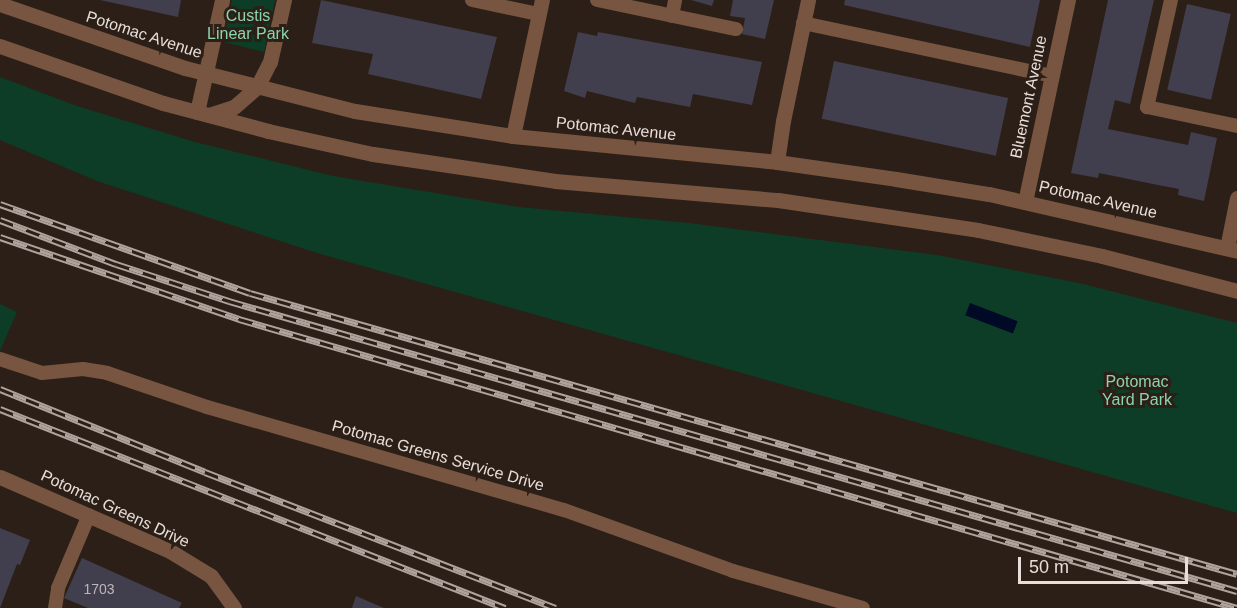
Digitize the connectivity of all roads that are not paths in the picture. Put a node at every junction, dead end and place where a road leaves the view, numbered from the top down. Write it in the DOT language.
graph roads {
  1 [pos="222,0"];
  2 [pos="284,0"];
  3 [pos="472,0"];
  4 [pos="597,0"];
  5 [pos="675,0"];
  6 [pos="808,0"];
  7 [pos="1068,0"];
  8 [pos="1171,0"];
  9 [pos="0,4"];
  10 [pos="540,7"];
  11 [pos="672,16"];
  12 [pos="803,23"];
  13 [pos="736,29"];
  14 [pos="0,46"];
  15 [pos="206,74"];
  16 [pos="1052,76"];
  17 [pos="257,87"];
  18 [pos="203,113"];
  19 [pos="1237,126"];
  20 [pos="513,136"];
  21 [pos="777,162"];
  22 [pos="1237,198"];
  23 [pos="1025,202"];
  24 [pos="1232,250"];
  25 [pos="1237,291"];
  26 [pos="0,359"];
  27 [pos="0,477"];
  28 [pos="89,515"];
  29 [pos="56,608"];
  30 [pos="234,608"];
  31 [pos="863,608"];
  1 -- 15 [label="street"];
  2 -- 17 [label="street"];
  3 -- 10 [label="lane"];
  4 -- 11 [label="lane"];
  5 -- 11 [label="lane"];
  6 -- 12 [label="street"];
  7 -- 16 [label="street, Bluemont Avenue"];
  8 -- 19 [label="lane"];
  9 -- 15 [label="street, Potomac Avenue"];
  10 -- 20 [label="street"];
  11 -- 13 [label="lane"];
  12 -- 16 [label="lane"];
  12 -- 21 [label="street"];
  14 -- 18 [label="street"];
  15 -- 17 [label="street, Potomac Avenue"];
  15 -- 18 [label="street"];
  16 -- 23 [label="street, Bluemont Avenue"];
  17 -- 18 [label="street"];
  17 -- 20 [label="street, Potomac Avenue"];
  18 -- 25 [label="street"];
  20 -- 21 [label="street, Potomac Avenue"];
  21 -- 23 [label="street, Potomac Avenue"];
  22 -- 24 [label="street"];
  23 -- 24 [label="street, Potomac Avenue"];
  26 -- 31 [label="lane, Potomac Greens Service Drive"];
  27 -- 28 [label="street, Potomac Greens Drive"];
  28 -- 29 [label="lane"];
  28 -- 30 [label="street, Potomac Greens Drive"];
}
